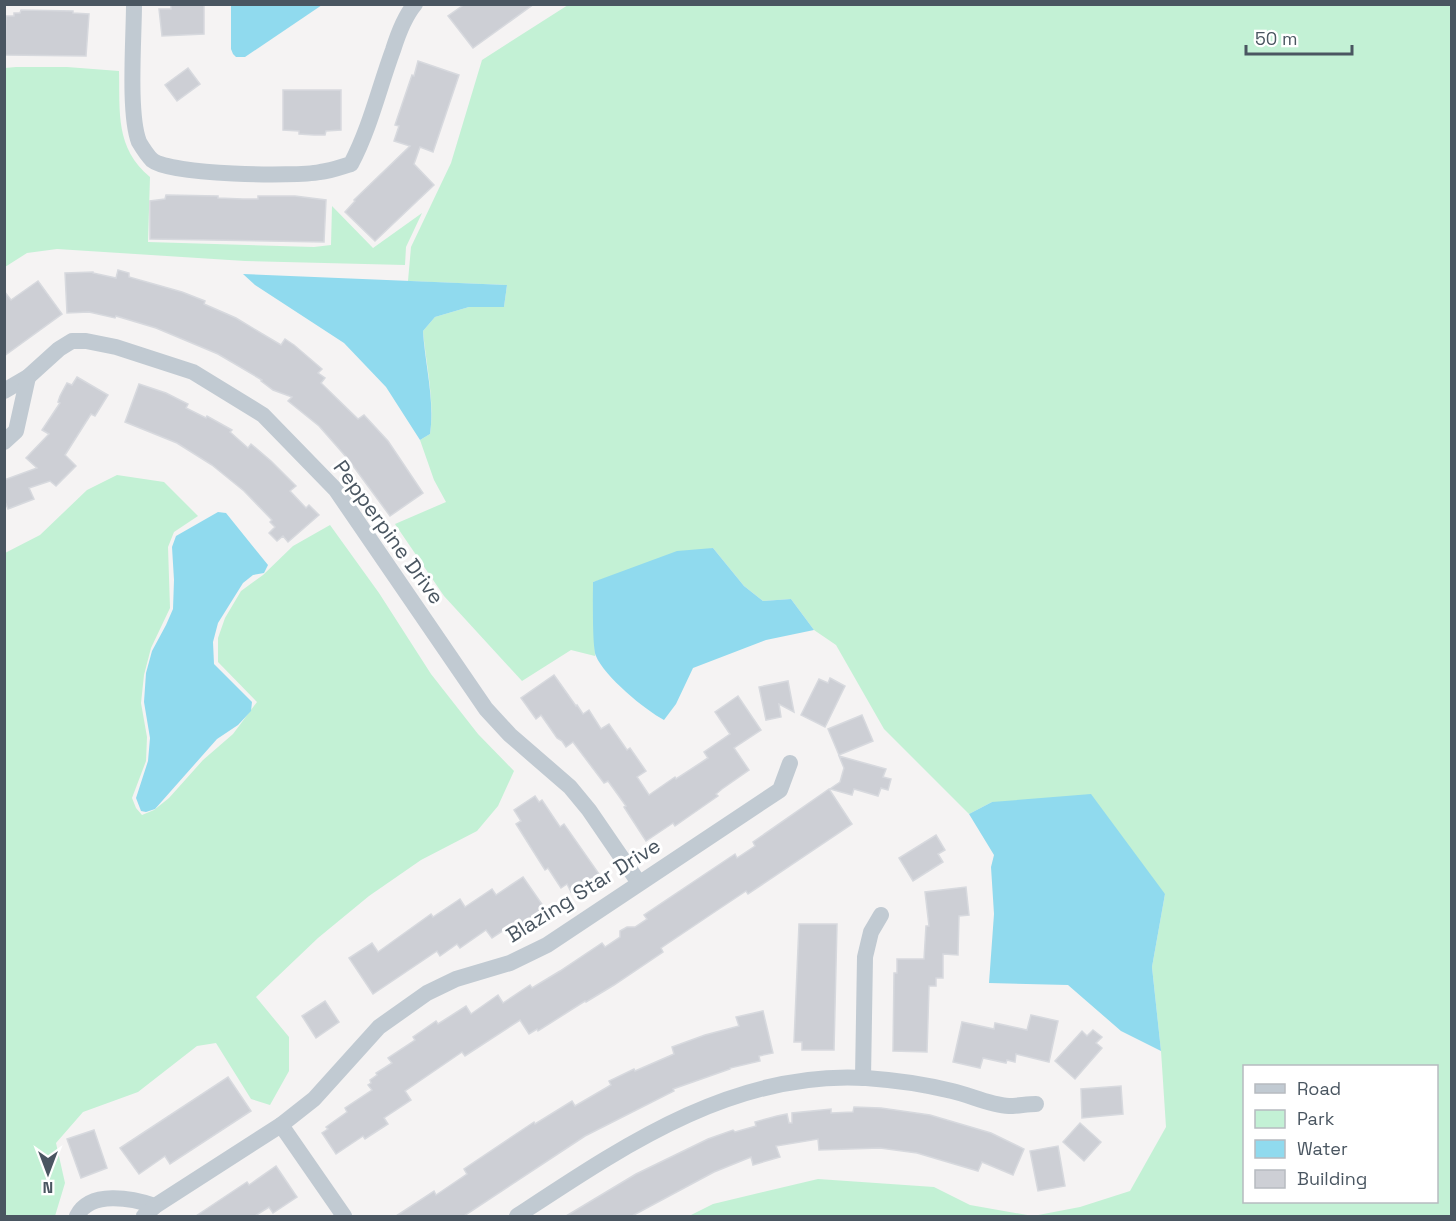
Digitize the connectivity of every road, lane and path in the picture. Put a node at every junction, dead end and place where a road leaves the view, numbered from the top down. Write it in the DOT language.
graph roads {
  1 [pos="134,4"];
  2 [pos="415,4"];
  3 [pos="28,377"];
  4 [pos="4,391"];
  5 [pos="4,442"];
  6 [pos="790,763"];
  7 [pos="639,883"];
  8 [pos="881,915"];
  9 [pos="863,1078"];
  10 [pos="1036,1104"];
  11 [pos="281,1125"];
  12 [pos="149,1211"];
  13 [pos="77,1216"];
  14 [pos="345,1216"];
  15 [pos="517,1216"];
  1 -- 2 [label="street"];
  3 -- 4 [label="street, Pepperpine Drive"];
  3 -- 5 [label="street"];
  3 -- 7 [label="street, Pepperpine Drive"];
  6 -- 7 [label="street, Blazing Star Drive"];
  7 -- 11 [label="street, Blazing Star Drive"];
  8 -- 9 [label="street"];
  9 -- 10 [label="street"];
  9 -- 15 [label="street"];
  11 -- 12 [label="street, Blazing Star Drive"];
  11 -- 14 [label="street"];
  12 -- 13 [label="street, Blazing Star Drive"];
}
